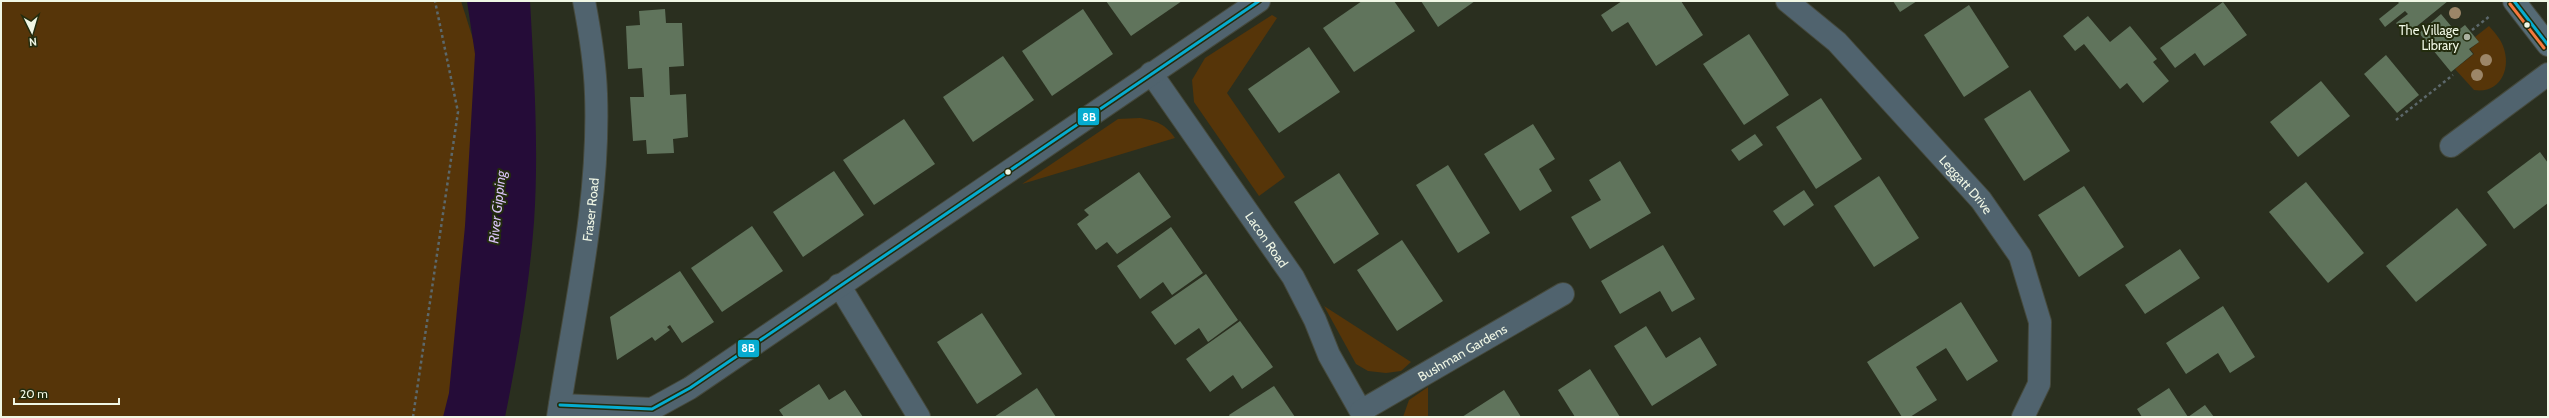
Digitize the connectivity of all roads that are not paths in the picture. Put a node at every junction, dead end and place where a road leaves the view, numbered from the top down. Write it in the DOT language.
graph roads {
  1 [pos="584,1"];
  2 [pos="1259,1"];
  3 [pos="1787,1"];
  4 [pos="2514,1"];
  5 [pos="2548,45"];
  6 [pos="1151,73"];
  7 [pos="2548,74"];
  8 [pos="2451,146"];
  9 [pos="838,285"];
  10 [pos="1563,294"];
  11 [pos="559,411"];
  12 [pos="1363,414"];
  13 [pos="919,417"];
  14 [pos="2023,417"];
  1 -- 11 [label="street, Fraser Road"];
  2 -- 6 [label="street"];
  3 -- 14 [label="street, Leggatt Drive"];
  4 -- 5 [label="main road"];
  6 -- 9 [label="street"];
  6 -- 12 [label="street, Lacon Road"];
  7 -- 8 [label="street"];
  9 -- 11 [label="street"];
  9 -- 13 [label="street"];
  10 -- 12 [label="street, Bushman Gardens"];
}
